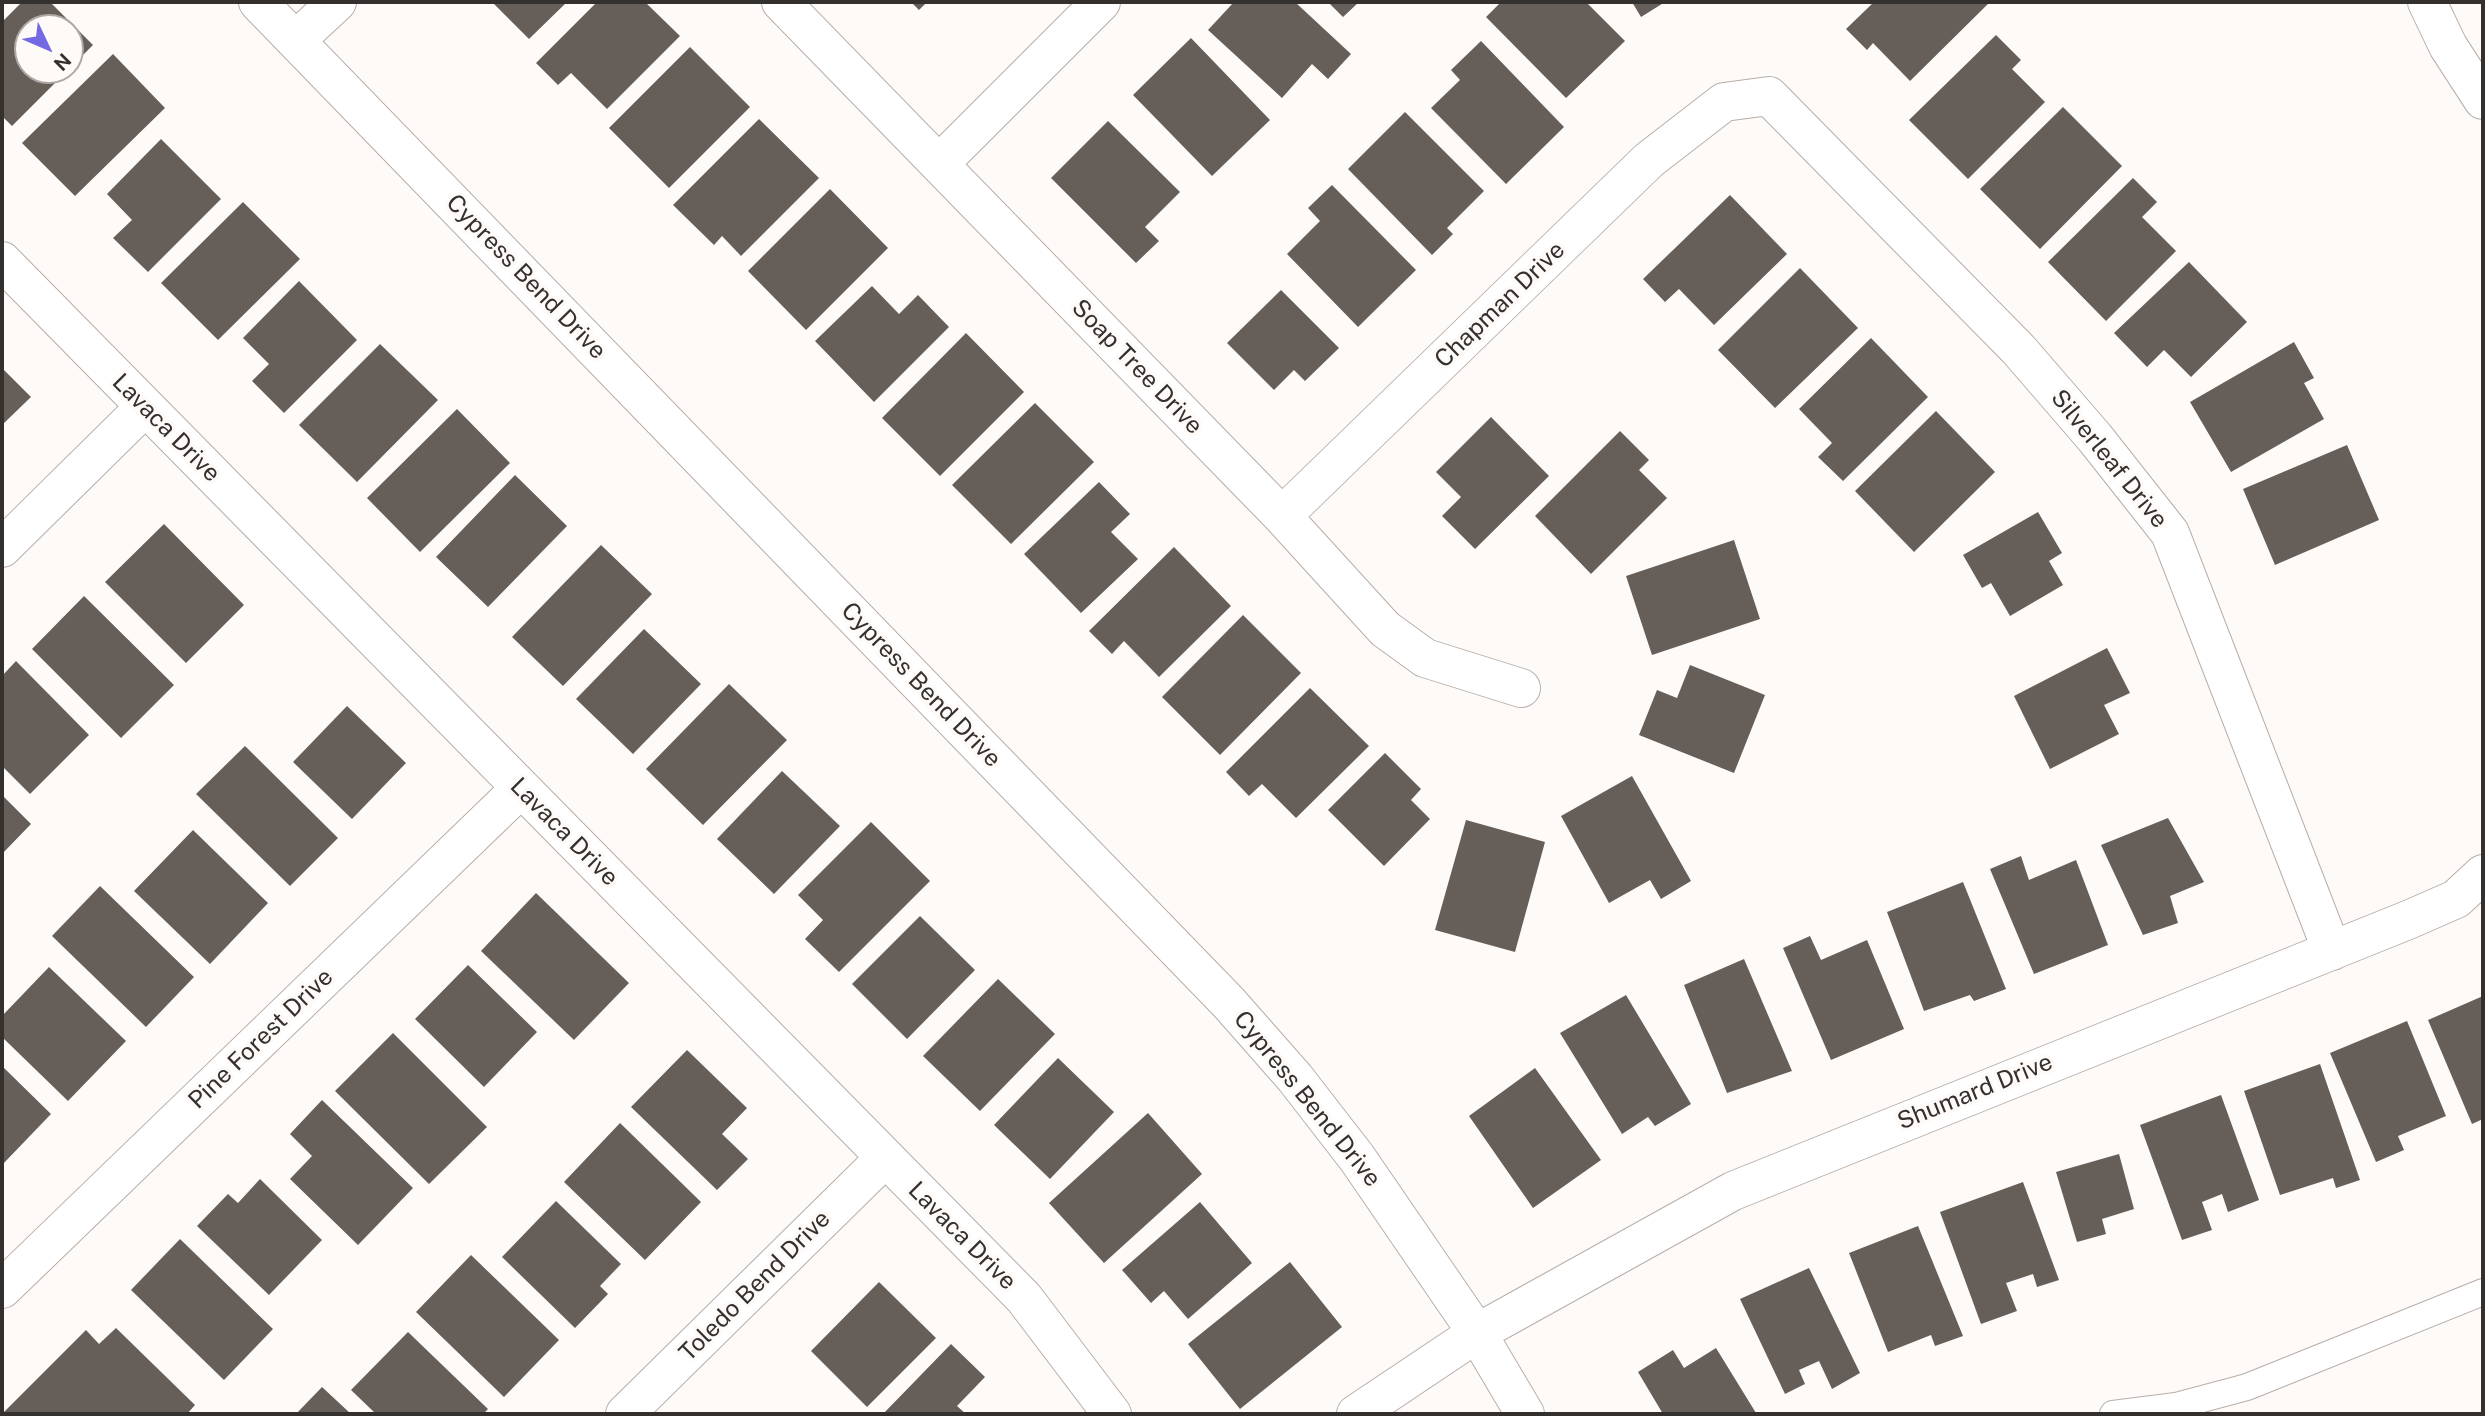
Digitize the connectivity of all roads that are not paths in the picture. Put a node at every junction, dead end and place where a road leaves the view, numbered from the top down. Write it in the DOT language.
graph roads {
  1 [pos="258,2"];
  2 [pos="337,2"];
  3 [pos="781,2"];
  4 [pos="1101,2"];
  5 [pos="2427,2"];
  6 [pos="296,40"];
  7 [pos="2483,100"];
  8 [pos="1724,102"];
  9 [pos="939,164"];
  10 [pos="2,261"];
  11 [pos="145,407"];
  12 [pos="1282,516"];
  13 [pos="2,548"];
  14 [pos="1521,688"];
  15 [pos="521,788"];
  16 [pos="2483,874"];
  17 [pos="2332,951"];
  18 [pos="885,1158"];
  19 [pos="2,1290"];
  20 [pos="2483,1292"];
  21 [pos="1477,1333"];
  22 [pos="2129,1413"];
  23 [pos="625,1414"];
  24 [pos="1112,1414"];
  25 [pos="1356,1414"];
  26 [pos="1525,1414"];
  1 -- 6 [label="street, Cypress Bend Drive"];
  2 -- 6 [label="street"];
  3 -- 9 [label="street, Soap Tree Drive"];
  4 -- 9 [label="street"];
  5 -- 7 [label="street"];
  6 -- 21 [label="street, Cypress Bend Drive"];
  8 -- 12 [label="street, Chapman Drive"];
  8 -- 17 [label="street, Silverleaf Drive"];
  9 -- 12 [label="street, Soap Tree Drive"];
  10 -- 11 [label="street, Lavaca Drive"];
  11 -- 13 [label="street"];
  11 -- 15 [label="street, Lavaca Drive"];
  12 -- 14 [label="street, Soap Tree Drive"];
  15 -- 18 [label="street, Lavaca Drive"];
  15 -- 19 [label="street, Pine Forest Drive"];
  16 -- 17 [label="street, Shumard Drive"];
  17 -- 21 [label="street, Shumard Drive"];
  18 -- 23 [label="street, Toledo Bend Drive"];
  18 -- 24 [label="street, Lavaca Drive"];
  20 -- 22 [label="lane"];
  21 -- 25 [label="street, Shumard Drive"];
  21 -- 26 [label="street, Cypress Bend Drive"];
}
